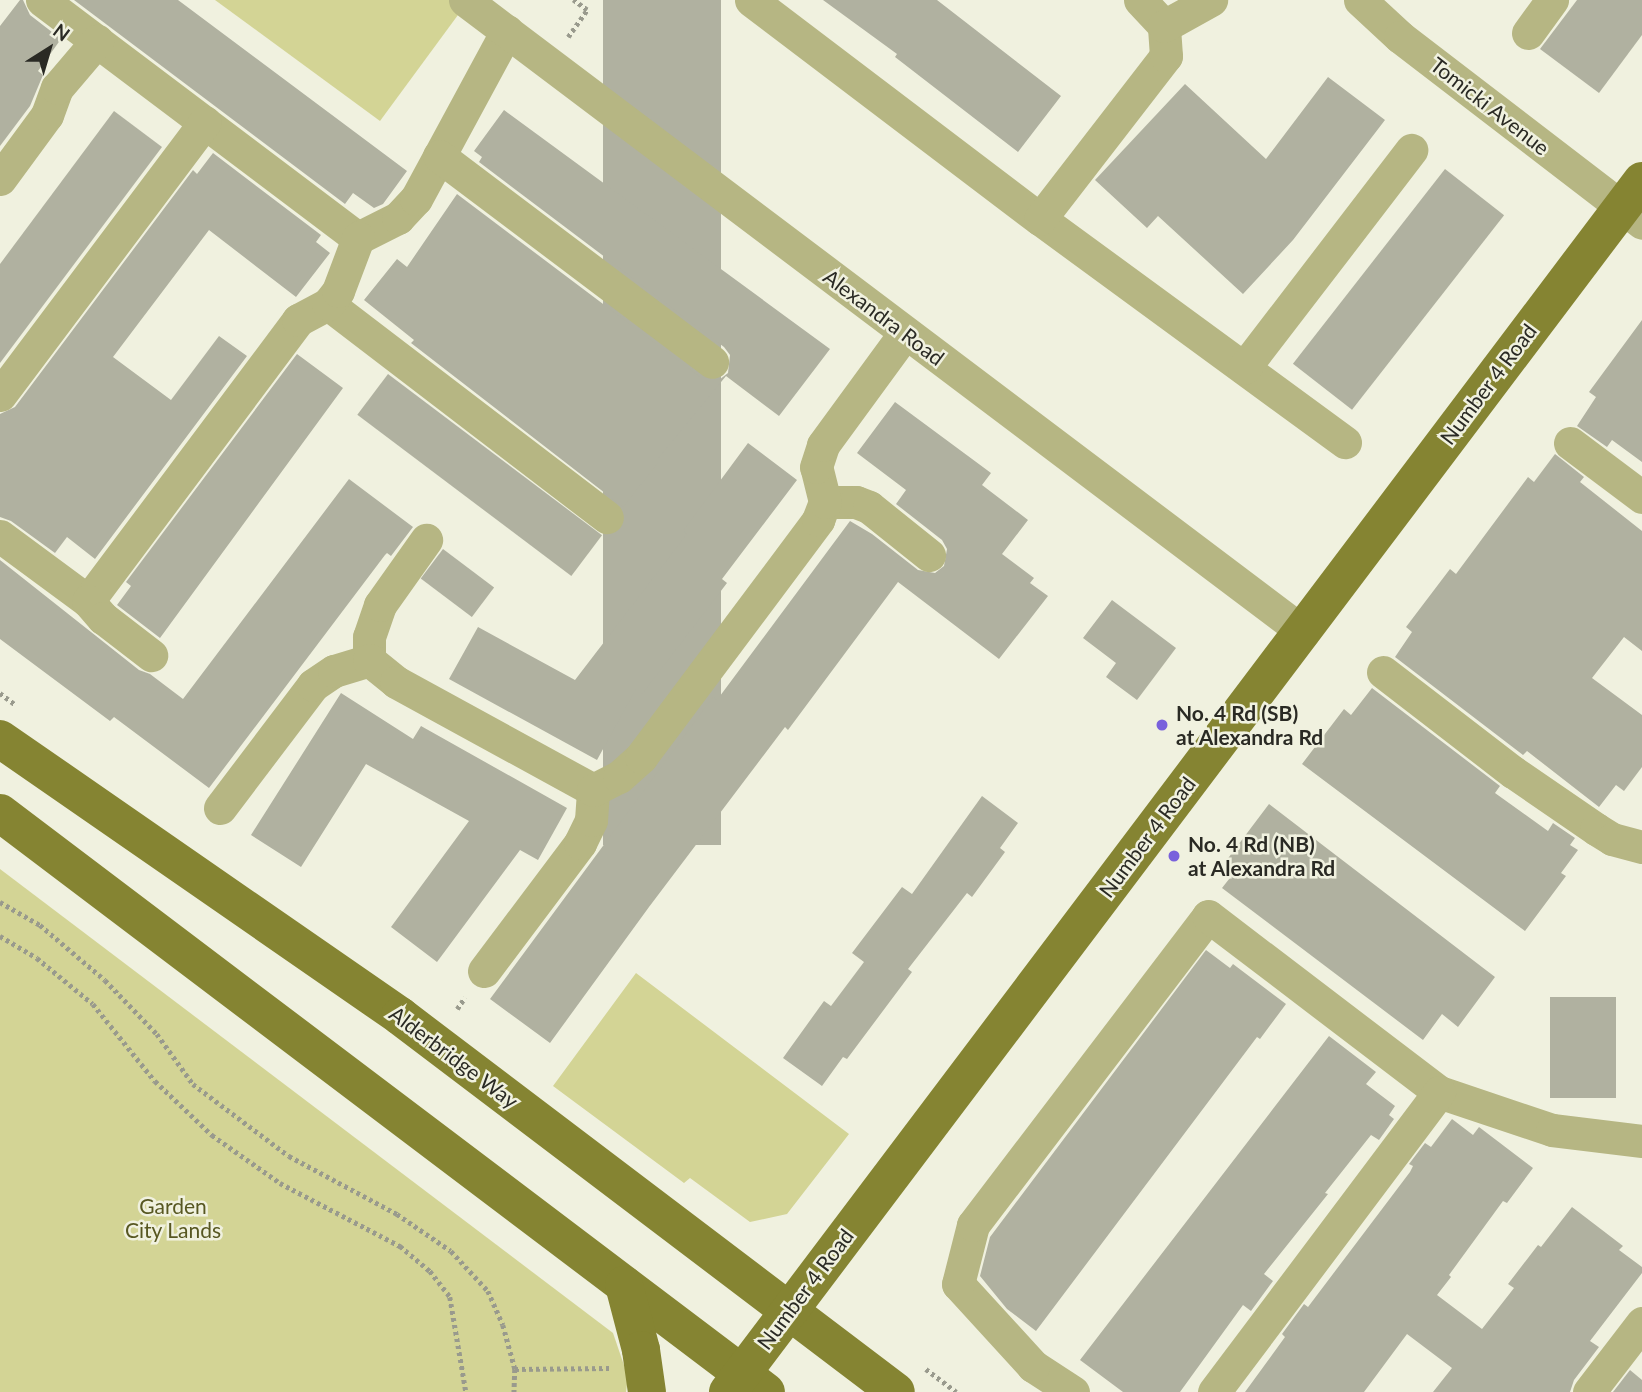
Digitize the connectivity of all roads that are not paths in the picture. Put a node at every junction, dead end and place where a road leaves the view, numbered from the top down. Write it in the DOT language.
graph roads {
  1 [pos="42,0"];
  2 [pos="465,0"];
  3 [pos="751,0"];
  4 [pos="1140,0"];
  5 [pos="1211,0"];
  6 [pos="1360,0"];
  7 [pos="1552,0"];
  8 [pos="1164,26"];
  9 [pos="508,31"];
  10 [pos="1528,33"];
  11 [pos="97,41"];
  12 [pos="205,122"];
  13 [pos="1411,150"];
  14 [pos="439,156"];
  15 [pos="0,179"];
  16 [pos="1635,204"];
  17 [pos="1041,219"];
  18 [pos="358,238"];
  19 [pos="328,304"];
  20 [pos="905,333"];
  21 [pos="712,362"];
  22 [pos="1244,368"];
  23 [pos="0,395"];
  24 [pos="1345,442"];
  25 [pos="1570,443"];
  26 [pos="1642,497"];
  27 [pos="825,502"];
  28 [pos="607,517"];
  29 [pos="0,536"];
  30 [pos="426,540"];
  31 [pos="929,555"];
  32 [pos="88,601"];
  33 [pos="1303,632"];
  34 [pos="151,655"];
  35 [pos="369,660"];
  36 [pos="1383,672"];
  37 [pos="0,739"];
  38 [pos="593,790"];
  39 [pos="220,808"];
  40 [pos="0,813"];
  41 [pos="1642,847"];
  42 [pos="484,971"];
  43 [pos="1439,1092"];
  44 [pos="1642,1141"];
  45 [pos="624,1285"];
  46 [pos="789,1310"];
  47 [pos="1642,1323"];
  48 [pos="745,1386"];
  49 [pos="647,1392"];
  50 [pos="896,1392"];
  51 [pos="1073,1392"];
  52 [pos="1214,1392"];
  53 [pos="1589,1392"];
  1 -- 11 [label="street"];
  2 -- 9 [label="street, Alexandra Road"];
  3 -- 17 [label="street"];
  4 -- 8 [label="street"];
  5 -- 8 [label="street"];
  6 -- 16 [label="street, Tomicki Avenue"];
  7 -- 10 [label="street"];
  8 -- 17 [label="street"];
  9 -- 14 [label="street"];
  9 -- 20 [label="street, Alexandra Road"];
  11 -- 12 [label="street"];
  11 -- 15 [label="street"];
  12 -- 18 [label="street"];
  12 -- 23 [label="street"];
  13 -- 22 [label="street"];
  14 -- 18 [label="street"];
  14 -- 21 [label="street"];
  16 -- 33 [label="main road, Number 4 Road"];
  17 -- 22 [label="street"];
  18 -- 19 [label="street"];
  19 -- 28 [label="street"];
  19 -- 32 [label="street"];
  20 -- 27 [label="street"];
  20 -- 33 [label="street, Alexandra Road"];
  22 -- 24 [label="street"];
  25 -- 26 [label="street"];
  27 -- 31 [label="street"];
  27 -- 38 [label="street"];
  29 -- 32 [label="street"];
  30 -- 35 [label="street"];
  32 -- 34 [label="street"];
  33 -- 46 [label="main road, Number 4 Road"];
  35 -- 38 [label="street"];
  35 -- 39 [label="street"];
  36 -- 41 [label="street"];
  37 -- 46 [label="main road, Alderbridge Way"];
  38 -- 42 [label="street"];
  40 -- 45 [label="main road"];
  43 -- 44 [label="street"];
  43 -- 51 [label="street"];
  43 -- 52 [label="street"];
  45 -- 48 [label="main road"];
  45 -- 49 [label="main road"];
  46 -- 48 [label="main road, Number 4 Road"];
  46 -- 50 [label="main road, Alderbridge Way"];
  47 -- 53 [label="street"];
}
